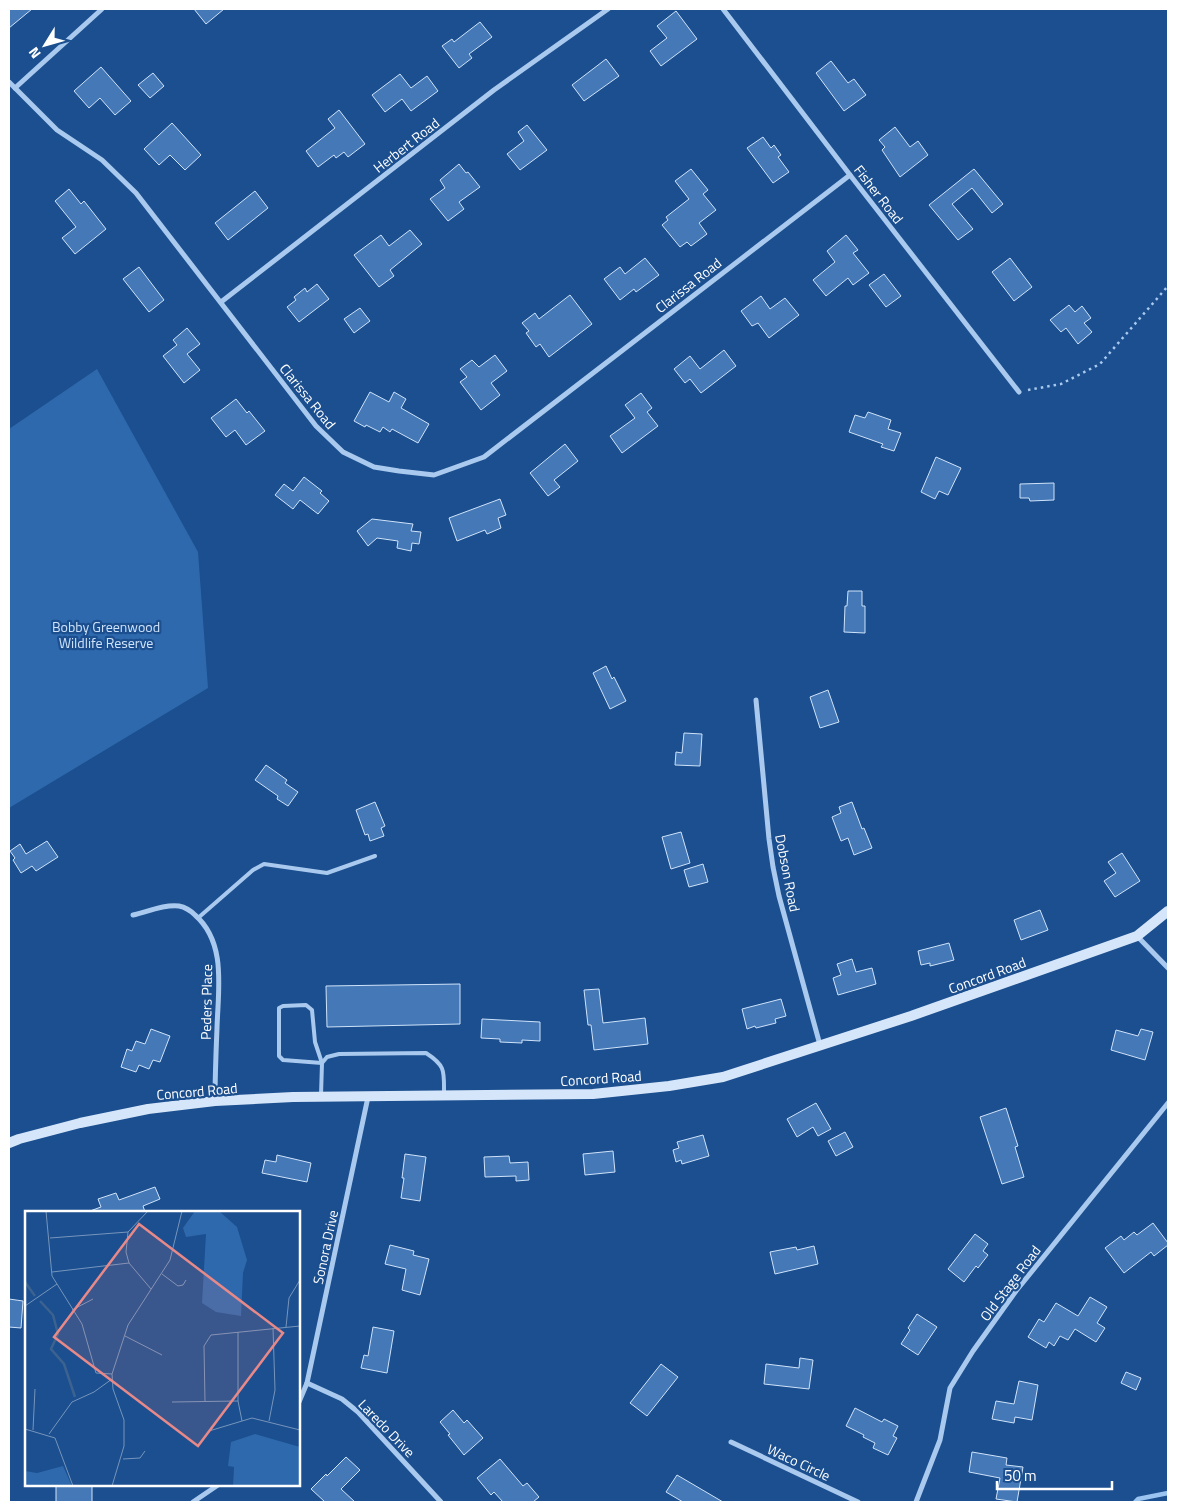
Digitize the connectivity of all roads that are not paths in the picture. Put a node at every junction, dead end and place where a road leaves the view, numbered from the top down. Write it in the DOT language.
graph roads {
  1 [pos="102,9"];
  2 [pos="608,9"];
  3 [pos="722,9"];
  4 [pos="9,82"];
  5 [pos="15,88"];
  6 [pos="850,175"];
  7 [pos="221,302"];
  8 [pos="1019,392"];
  9 [pos="756,700"];
  10 [pos="375,856"];
  11 [pos="1168,911"];
  12 [pos="133,915"];
  13 [pos="198,918"];
  14 [pos="1137,936"];
  15 [pos="1168,968"];
  16 [pos="821,1046"];
  17 [pos="322,1063"];
  18 [pos="368,1096"];
  19 [pos="444,1096"];
  20 [pos="321,1097"];
  21 [pos="215,1101"];
  22 [pos="1168,1103"];
  23 [pos="9,1143"];
  24 [pos="307,1383"];
  25 [pos="300,1400"];
  26 [pos="731,1442"];
  27 [pos="217,1486"];
  28 [pos="193,1502"];
  29 [pos="441,1502"];
  30 [pos="858,1502"];
  31 [pos="916,1502"];
  1 -- 5 [label="street"];
  2 -- 7 [label="street, Herbert Road"];
  3 -- 6 [label="street, Fisher Road"];
  4 -- 5 [label="street, Clarissa Road"];
  5 -- 7 [label="street, Clarissa Road"];
  6 -- 7 [label="street, Clarissa Road"];
  6 -- 8 [label="street, Fisher Road"];
  9 -- 16 [label="street, Dobson Road"];
  10 -- 13 [label="lane"];
  11 -- 14 [label="main road, Concord Road"];
  12 -- 13 [label="street, Peders Place"];
  13 -- 21 [label="street, Peders Place"];
  14 -- 15 [label="street"];
  14 -- 16 [label="main road, Concord Road"];
  16 -- 19 [label="main road, Concord Road"];
  17 -- 17 [label="lane"];
  17 -- 19 [label="lane"];
  17 -- 20 [label="lane"];
  18 -- 19 [label="main road, Concord Road"];
  18 -- 20 [label="main road, Concord Road"];
  18 -- 24 [label="street, Sonora Drive"];
  20 -- 21 [label="main road, Concord Road"];
  21 -- 23 [label="main road, Concord Road"];
  22 -- 31 [label="street, Old Stage Road"];
  24 -- 25 [label="street, Sonora Drive"];
  24 -- 29 [label="street, Laredo Drive"];
  26 -- 30 [label="street, Waco Circle"];
  27 -- 28 [label="street"];
}
